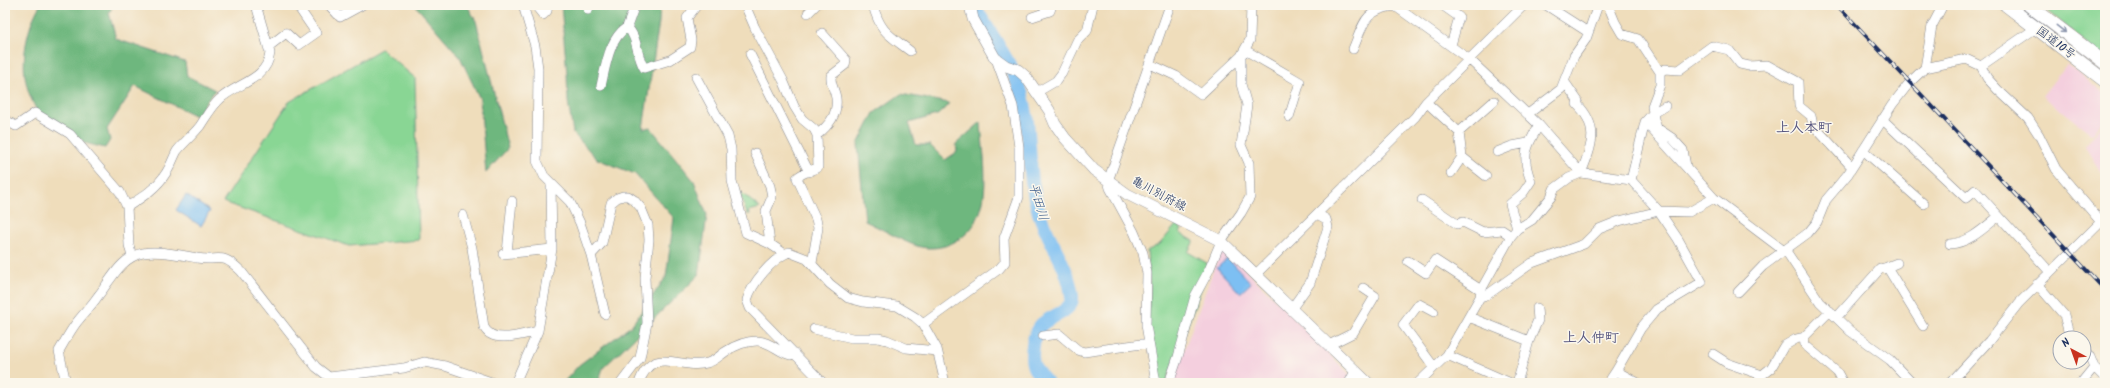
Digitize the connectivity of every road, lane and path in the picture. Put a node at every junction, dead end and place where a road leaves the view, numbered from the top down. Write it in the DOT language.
graph roads {
  1 [pos="256,5"];
  2 [pos="303,5"];
  3 [pos="329,5"];
  4 [pos="362,5"];
  5 [pos="523,5"];
  6 [pos="535,5"];
  7 [pos="548,5"];
  8 [pos="697,5"];
  9 [pos="745,5"];
  10 [pos="816,5"];
  11 [pos="970,5"];
  12 [pos="1052,5"];
  13 [pos="1093,5"];
  14 [pos="1170,5"];
  15 [pos="1251,5"];
  16 [pos="1442,5"];
  17 [pos="1510,5"];
  18 [pos="1524,5"];
  19 [pos="1546,5"];
  20 [pos="1598,5"];
  21 [pos="1608,5"];
  22 [pos="1943,5"];
  23 [pos="2006,5"];
  24 [pos="2029,5"];
  25 [pos="875,6"];
  26 [pos="1396,6"];
  27 [pos="632,7"];
  28 [pos="1517,12"];
  29 [pos="808,13"];
  30 [pos="1032,17"];
  31 [pos="627,27"];
  32 [pos="2036,28"];
  33 [pos="1588,32"];
  34 [pos="822,33"];
  35 [pos="1451,45"];
  36 [pos="268,47"];
  37 [pos="1353,50"];
  38 [pos="910,51"];
  39 [pos="1243,53"];
  40 [pos="750,54"];
  41 [pos="995,58"];
  42 [pos="1470,60"];
  43 [pos="2105,63"];
  44 [pos="1150,64"];
  45 [pos="1981,66"];
  46 [pos="1925,68"];
  47 [pos="1660,72"];
  48 [pos="696,77"];
  49 [pos="1564,81"];
  50 [pos="2105,81"];
  51 [pos="601,86"];
  52 [pos="1037,92"];
  53 [pos="1494,101"];
  54 [pos="1426,102"];
  55 [pos="1665,106"];
  56 [pos="1652,113"];
  57 [pos="1528,114"];
  58 [pos="1289,117"];
  59 [pos="1882,119"];
  60 [pos="5,120"];
  61 [pos="1645,122"];
  62 [pos="1539,125"];
  63 [pos="1459,132"];
  64 [pos="817,135"];
  65 [pos="1528,143"];
  66 [pos="1863,150"];
  67 [pos="1497,152"];
  68 [pos="755,153"];
  69 [pos="1462,157"];
  70 [pos="1686,166"];
  71 [pos="1852,167"];
  72 [pos="809,172"];
  73 [pos="1451,173"];
  74 [pos="1581,173"];
  75 [pos="1486,176"];
  76 [pos="1631,180"];
  77 [pos="1108,181"];
  78 [pos="550,184"];
  79 [pos="1714,198"];
  80 [pos="1422,200"];
  81 [pos="512,201"];
  82 [pos="1924,204"];
  83 [pos="127,207"];
  84 [pos="1659,211"];
  85 [pos="1317,214"];
  86 [pos="463,215"];
  87 [pos="1999,216"];
  88 [pos="2103,220"];
  89 [pos="1514,233"];
  90 [pos="1221,241"];
  91 [pos="770,244"];
  92 [pos="1950,244"];
  93 [pos="552,249"];
  94 [pos="1785,251"];
  95 [pos="785,254"];
  96 [pos="591,255"];
  97 [pos="132,257"];
  98 [pos="1408,261"];
  99 [pos="812,263"];
  100 [pos="1897,263"];
  101 [pos="1887,267"];
  102 [pos="2050,272"];
  103 [pos="1256,274"];
  104 [pos="2037,284"];
  105 [pos="1363,288"];
  106 [pos="1738,292"];
  107 [pos="1480,294"];
  108 [pos="1292,308"];
  109 [pos="1538,308"];
  110 [pos="1434,312"];
  111 [pos="605,314"];
  112 [pos="1834,314"];
  113 [pos="1468,318"];
  114 [pos="923,324"];
  115 [pos="1923,326"];
  116 [pos="814,329"];
  117 [pos="2068,330"];
  118 [pos="538,331"];
  119 [pos="1043,336"];
  120 [pos="1804,337"];
  121 [pos="1529,341"];
  122 [pos="1149,344"];
  123 [pos="1329,345"];
  124 [pos="937,351"];
  125 [pos="795,353"];
  126 [pos="1713,354"];
  127 [pos="1447,355"];
  128 [pos="2092,362"];
  129 [pos="1434,367"];
  130 [pos="2094,367"];
  131 [pos="1355,371"];
  132 [pos="1616,371"];
  133 [pos="2105,378"];
  134 [pos="66,383"];
  135 [pos="494,383"];
  136 [pos="515,383"];
  137 [pos="621,383"];
  138 [pos="639,383"];
  139 [pos="823,383"];
  140 [pos="945,383"];
  141 [pos="1156,383"];
  142 [pos="1169,383"];
  143 [pos="1348,383"];
  144 [pos="1368,383"];
  145 [pos="1418,383"];
  146 [pos="1511,383"];
  147 [pos="1517,383"];
  148 [pos="1608,383"];
  149 [pos="1638,383"];
  150 [pos="1843,383"];
  151 [pos="1912,383"];
  152 [pos="1950,383"];
  153 [pos="2081,383"];
  1 -- 36 [label="street"];
  2 -- 36 [label="street"];
  3 -- 4 [label="street"];
  5 -- 78 [label="street"];
  6 -- 7 [label="street"];
  8 -- 31 [label="street"];
  9 -- 64 [label="street"];
  10 -- 29 [label="street"];
  11 -- 41 [label="main road, 亀川別府線"];
  12 -- 30 [label="street"];
  13 -- 52 [label="street"];
  14 -- 44 [label="street"];
  15 -- 39 [label="street"];
  16 -- 35 [label="street"];
  17 -- 28 [label="street"];
  18 -- 28 [label="street"];
  19 -- 33 [label="street"];
  20 -- 33 [label="street"];
  21 -- 47 [label="street"];
  22 -- 46 [label="street"];
  23 -- 32 [label="highway, 国道10号"];
  24 -- 43 [label="highway, 国道10号, one-way"];
  25 -- 38 [label="street"];
  26 -- 35 [label="street"];
  26 -- 37 [label="street"];
  27 -- 31 [label="street"];
  28 -- 42 [label="street"];
  31 -- 51 [label="street"];
  32 -- 45 [label="street"];
  32 -- 50 [label="highway, 国道10号"];
  33 -- 49 [label="street"];
  34 -- 64 [label="street"];
  35 -- 42 [label="street"];
  36 -- 83 [label="street"];
  39 -- 44 [label="street"];
  39 -- 58 [label="street"];
  39 -- 90 [label="street"];
  40 -- 72 [label="street"];
  41 -- 52 [label="main road, 亀川別府線"];
  41 -- 114 [label="street"];
  42 -- 54 [label="street"];
  42 -- 57 [label="street"];
  44 -- 77 [label="street"];
  45 -- 46 [label="street"];
  45 -- 88 [label="street"];
  46 -- 59 [label="street"];
  47 -- 56 [label="street"];
  47 -- 71 [label="street"];
  48 -- 91 [label="street"];
  49 -- 57 [label="street"];
  49 -- 74 [label="street"];
  52 -- 77 [label="main road, 亀川別府線"];
  53 -- 63 [label="street"];
  54 -- 63 [label="street"];
  54 -- 85 [label="street"];
  55 -- 56 [label="street"];
  56 -- 61 [label="street"];
  56 -- 70 [label="street"];
  57 -- 62 [label="street"];
  59 -- 66 [label="street"];
  59 -- 87 [label="street"];
  60 -- 83 [label="street"];
  61 -- 70 [label="street"];
  61 -- 76 [label="street"];
  62 -- 65 [label="street"];
  62 -- 74 [label="street"];
  63 -- 69 [label="street"];
  64 -- 72 [label="street"];
  65 -- 67 [label="street"];
  65 -- 89 [label="street"];
  66 -- 71 [label="street"];
  66 -- 82 [label="street"];
  68 -- 91 [label="street"];
  69 -- 73 [label="street"];
  69 -- 75 [label="street"];
  70 -- 79 [label="street"];
  71 -- 94 [label="street"];
  72 -- 99 [label="street"];
  74 -- 76 [label="street"];
  74 -- 89 [label="street"];
  76 -- 84 [label="street"];
  77 -- 90 [label="main road, 亀川別府線"];
  77 -- 122 [label="street"];
  78 -- 93 [label="street"];
  78 -- 96 [label="street"];
  79 -- 84 [label="street"];
  79 -- 94 [label="street"];
  80 -- 89 [label="street"];
  81 -- 93 [label="street"];
  83 -- 97 [label="street"];
  84 -- 107 [label="street"];
  84 -- 132 [label="street"];
  85 -- 103 [label="street"];
  85 -- 108 [label="street"];
  86 -- 118 [label="street"];
  87 -- 92 [label="street"];
  87 -- 102 [label="street"];
  88 -- 102 [label="street"];
  89 -- 107 [label="street"];
  90 -- 103 [label="main road, 亀川別府線"];
  90 -- 142 [label="street"];
  91 -- 95 [label="street"];
  93 -- 118 [label="street"];
  94 -- 106 [label="street"];
  94 -- 112 [label="street"];
  95 -- 99 [label="street"];
  95 -- 125 [label="street"];
  96 -- 111 [label="street"];
  96 -- 137 [label="street"];
  97 -- 134 [label="street"];
  97 -- 135 [label="street"];
  98 -- 107 [label="street"];
  99 -- 114 [label="street"];
  100 -- 101 [label="street"];
  101 -- 112 [label="street"];
  101 -- 115 [label="street"];
  102 -- 104 [label="street"];
  103 -- 108 [label="main road, 亀川別府線"];
  104 -- 117 [label="street"];
  104 -- 152 [label="street"];
  105 -- 123 [label="street"];
  107 -- 113 [label="street"];
  108 -- 123 [label="main road, 亀川別府線"];
  109 -- 121 [label="street"];
  110 -- 129 [label="street"];
  112 -- 120 [label="street"];
  112 -- 151 [label="street"];
  113 -- 121 [label="street"];
  113 -- 127 [label="street"];
  114 -- 124 [label="street"];
  116 -- 124 [label="street"];
  118 -- 136 [label="street"];
  119 -- 122 [label="street"];
  120 -- 126 [label="street"];
  120 -- 150 [label="street"];
  121 -- 147 [label="street"];
  122 -- 141 [label="street"];
  123 -- 131 [label="main road, 亀川別府線"];
  124 -- 140 [label="street"];
  125 -- 138 [label="street"];
  125 -- 139 [label="street"];
  127 -- 129 [label="street"];
  127 -- 146 [label="street"];
  128 -- 130 [label="street"];
  129 -- 145 [label="street"];
  130 -- 133 [label="street"];
  130 -- 153 [label="street"];
  131 -- 143 [label="street"];
  131 -- 144 [label="main road, 亀川別府線"];
  132 -- 148 [label="street"];
  132 -- 149 [label="street"];
}
